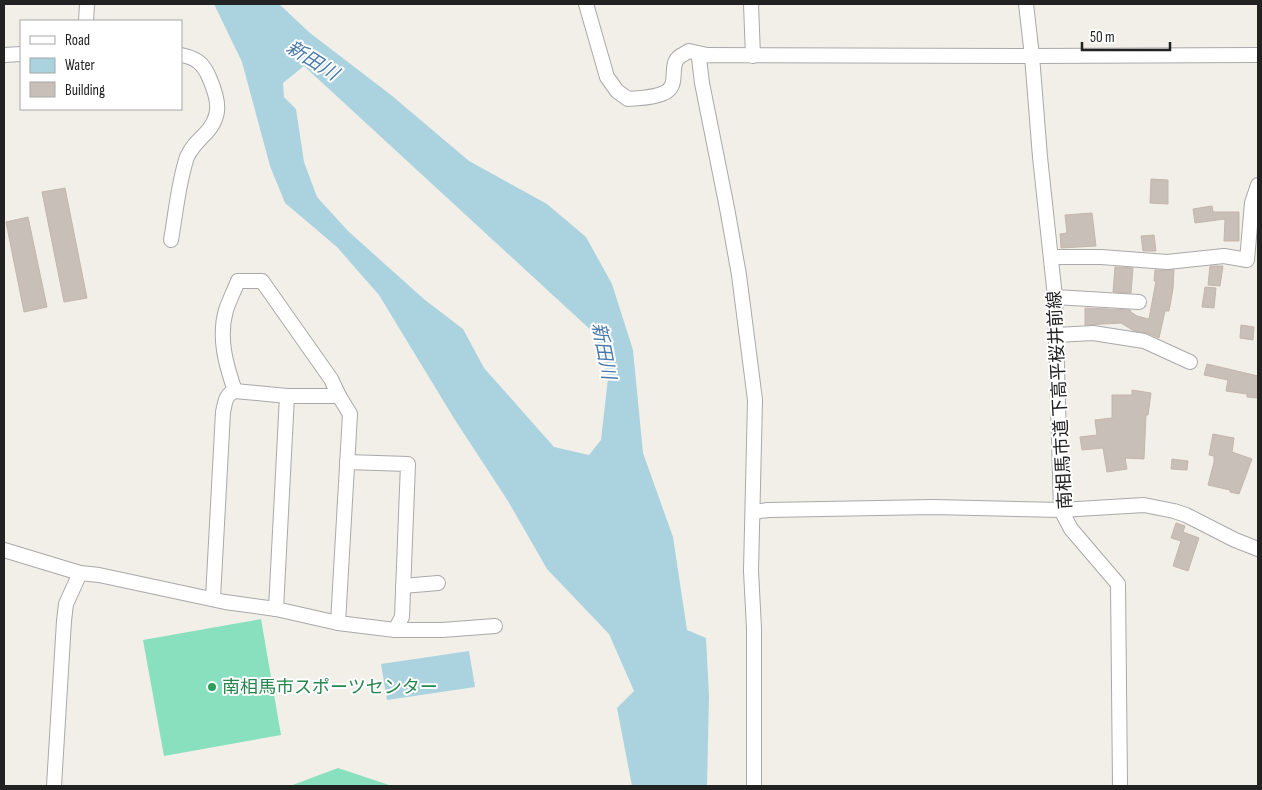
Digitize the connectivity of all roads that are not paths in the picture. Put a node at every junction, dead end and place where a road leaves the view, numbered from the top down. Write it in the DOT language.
graph roads {
  1 [pos="87,4"];
  2 [pos="586,4"];
  3 [pos="751,4"];
  4 [pos="1026,4"];
  5 [pos="86,20"];
  6 [pos="20,54"];
  7 [pos="4,55"];
  8 [pos="182,55"];
  9 [pos="708,55"];
  10 [pos="1258,55"];
  11 [pos="753,56"];
  12 [pos="1032,56"];
  13 [pos="1258,186"];
  14 [pos="171,240"];
  15 [pos="1052,257"];
  16 [pos="1056,297"];
  17 [pos="1139,302"];
  18 [pos="1057,335"];
  19 [pos="1190,362"];
  20 [pos="234,391"];
  21 [pos="287,396"];
  22 [pos="339,396"];
  23 [pos="347,462"];
  24 [pos="1061,510"];
  25 [pos="753,512"];
  26 [pos="1258,549"];
  27 [pos="4,550"];
  28 [pos="80,572"];
  29 [pos="438,583"];
  30 [pos="403,586"];
  31 [pos="213,598"];
  32 [pos="276,610"];
  33 [pos="338,623"];
  34 [pos="495,626"];
  35 [pos="395,630"];
  36 [pos="54,786"];
  37 [pos="754,786"];
  38 [pos="1120,786"];
  1 -- 5 [label="street"];
  2 -- 9 [label="street"];
  3 -- 11 [label="street"];
  4 -- 12 [label="street, 南相馬市道 下高平桜井前線"];
  6 -- 7 [label="street"];
  8 -- 14 [label="street"];
  9 -- 11 [label="street"];
  9 -- 25 [label="street"];
  10 -- 12 [label="street"];
  11 -- 12 [label="street"];
  12 -- 15 [label="street, 南相馬市道 下高平桜井前線"];
  13 -- 15 [label="street"];
  15 -- 16 [label="street, 南相馬市道 下高平桜井前線"];
  16 -- 17 [label="street"];
  16 -- 18 [label="street, 南相馬市道 下高平桜井前線"];
  18 -- 19 [label="street"];
  18 -- 24 [label="street, 南相馬市道 下高平桜井前線"];
  20 -- 21 [label="street"];
  20 -- 22 [label="street"];
  20 -- 31 [label="street"];
  21 -- 22 [label="street"];
  21 -- 32 [label="street"];
  22 -- 23 [label="street"];
  23 -- 30 [label="street"];
  23 -- 33 [label="street"];
  24 -- 25 [label="street"];
  24 -- 26 [label="street"];
  24 -- 38 [label="street, 南相馬市道 下高平桜井前線"];
  25 -- 37 [label="street"];
  27 -- 28 [label="street"];
  28 -- 31 [label="street"];
  28 -- 36 [label="street"];
  29 -- 30 [label="street"];
  30 -- 35 [label="street"];
  31 -- 32 [label="street"];
  32 -- 33 [label="street"];
  33 -- 35 [label="street"];
  34 -- 35 [label="street"];
}
